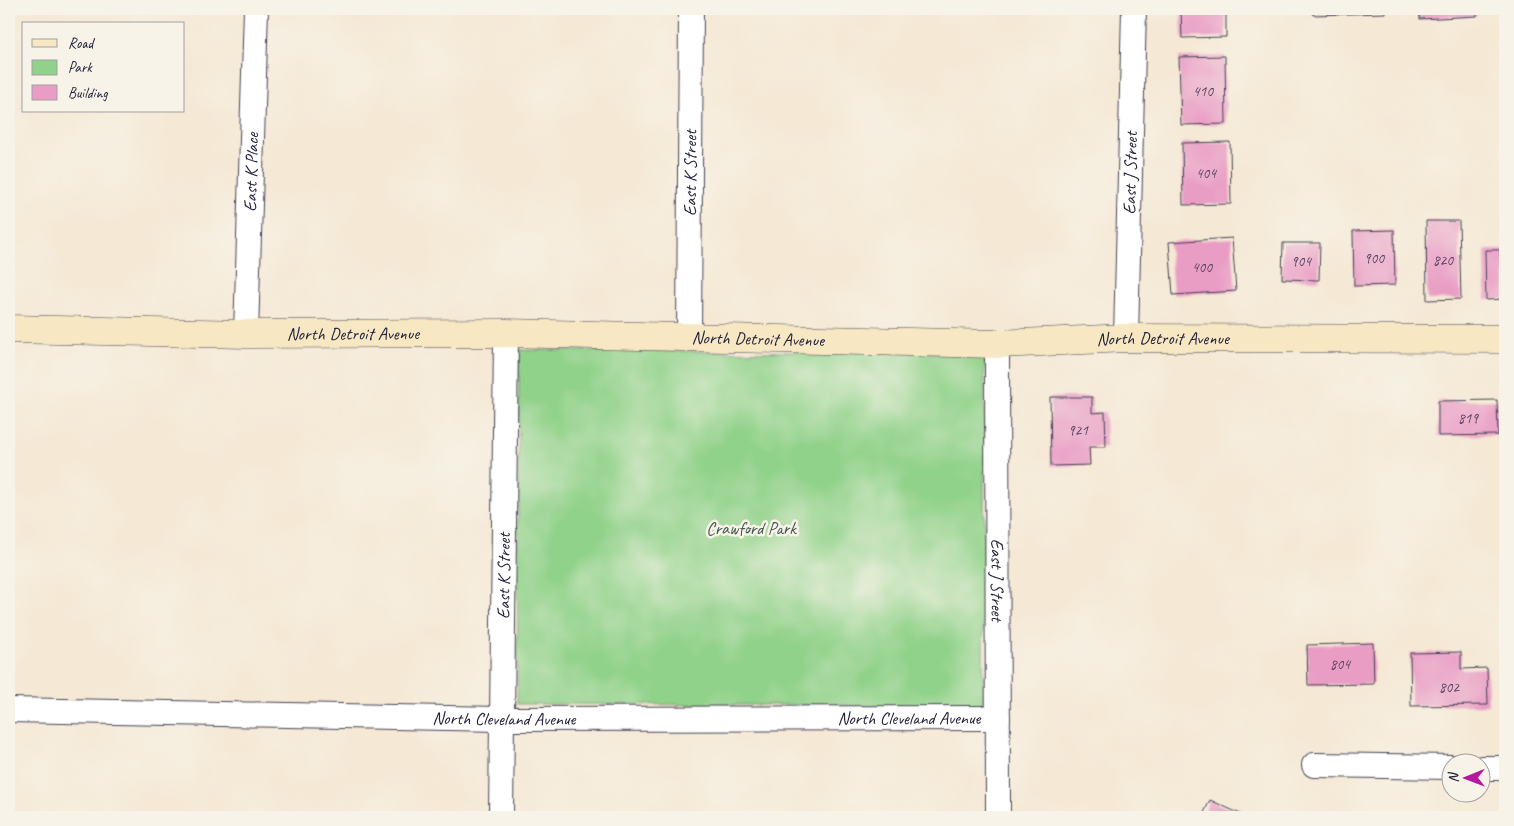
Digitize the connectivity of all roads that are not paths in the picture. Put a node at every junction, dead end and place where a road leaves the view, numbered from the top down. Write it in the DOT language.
graph roads {
  1 [pos="256,9"];
  2 [pos="691,9"];
  3 [pos="1134,9"];
  4 [pos="9,329"];
  5 [pos="506,333"];
  6 [pos="246,334"];
  7 [pos="689,337"];
  8 [pos="1126,338"];
  9 [pos="1505,339"];
  10 [pos="997,344"];
  11 [pos="9,710"];
  12 [pos="998,718"];
  13 [pos="501,719"];
  14 [pos="1314,765"];
  15 [pos="1442,767"];
  16 [pos="1492,768"];
  17 [pos="1505,768"];
  18 [pos="501,817"];
  19 [pos="998,817"];
  1 -- 6 [label="street, East K Place"];
  2 -- 7 [label="street, East K Street"];
  3 -- 8 [label="street, East J Street"];
  4 -- 6 [label="street, North Detroit Avenue"];
  5 -- 6 [label="street, North Detroit Avenue"];
  5 -- 7 [label="street, North Detroit Avenue"];
  5 -- 13 [label="street, East K Street"];
  7 -- 10 [label="street, North Detroit Avenue"];
  8 -- 9 [label="street, North Detroit Avenue"];
  8 -- 10 [label="street, North Detroit Avenue"];
  10 -- 12 [label="street, East J Street"];
  11 -- 13 [label="street, North Cleveland Avenue"];
  12 -- 13 [label="street, North Cleveland Avenue"];
  12 -- 19 [label="street, East J Street"];
  13 -- 18 [label="street, East K Street"];
  14 -- 15 [label="street"];
  16 -- 17 [label="street"];
}
